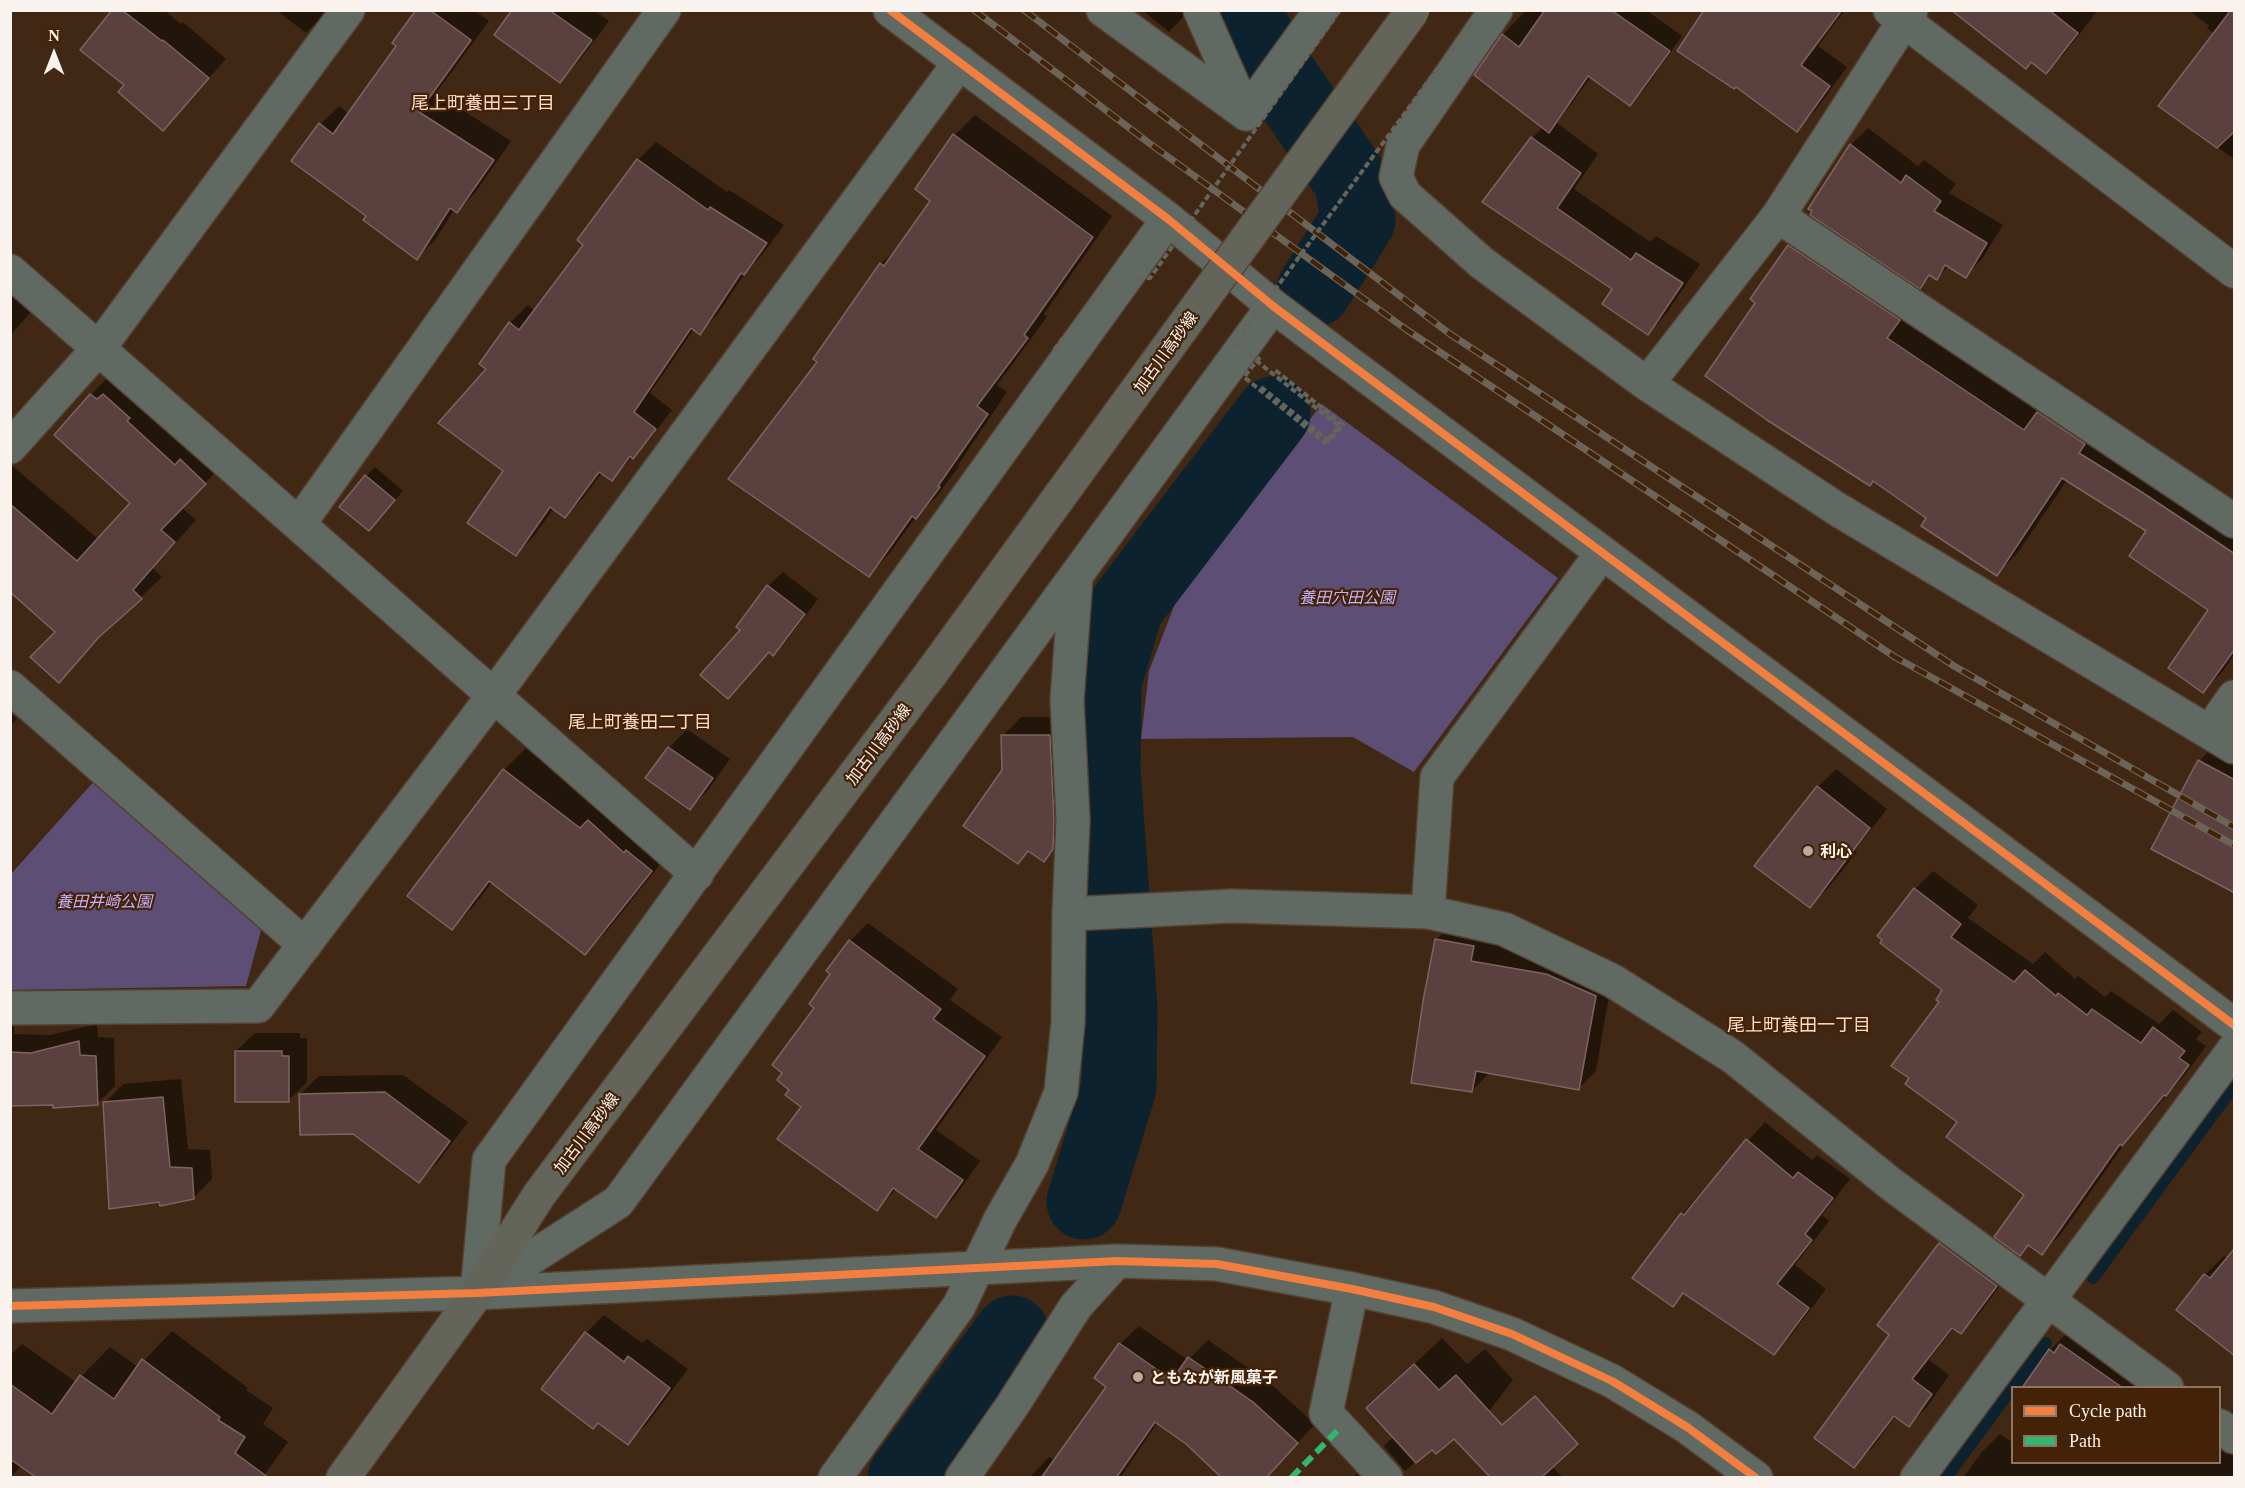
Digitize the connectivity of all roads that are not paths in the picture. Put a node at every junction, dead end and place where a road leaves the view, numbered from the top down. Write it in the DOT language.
graph roads {
  1 [pos="348,10"];
  2 [pos="664,10"];
  3 [pos="890,10"];
  4 [pos="1103,10"];
  5 [pos="1200,10"];
  6 [pos="1321,10"];
  7 [pos="1413,10"];
  8 [pos="1902,14"];
  9 [pos="1484,16"];
  10 [pos="960,62"];
  11 [pos="1246,114"];
  12 [pos="1778,216"];
  13 [pos="1168,219"];
  14 [pos="10,271"];
  15 [pos="2235,271"];
  16 [pos="1274,306"];
  17 [pos="99,348"];
  18 [pos="1647,384"];
  19 [pos="10,447"];
  20 [pos="2235,521"];
  21 [pos="299,524"];
  22 [pos="1602,553"];
  23 [pos="1076,577"];
  24 [pos="10,687"];
  25 [pos="494,696"];
  26 [pos="2235,697"];
  27 [pos="2222,739"];
  28 [pos="697,874"];
  29 [pos="1428,912"];
  30 [pos="1069,914"];
  31 [pos="305,945"];
  32 [pos="10,1008"];
  33 [pos="2235,1025"];
  34 [pos="2235,1049"];
  35 [pos="1117,1261"];
  36 [pos="990,1266"];
  37 [pos="1352,1289"];
  38 [pos="477,1293"];
  39 [pos="2049,1301"];
  40 [pos="10,1306"];
  41 [pos="2164,1386"];
  42 [pos="2221,1427"];
  43 [pos="2235,1437"];
  44 [pos="343,1478"];
  45 [pos="836,1478"];
  46 [pos="962,1478"];
  47 [pos="1386,1478"];
  48 [pos="1756,1478"];
  49 [pos="1917,1478"];
  1 -- 17 [label="street"];
  2 -- 21 [label="street"];
  3 -- 10 [label="street"];
  4 -- 11 [label="street"];
  5 -- 11 [label="street"];
  6 -- 11 [label="street"];
  7 -- 38 [label="main road, 加古川高砂線, bridge"];
  8 -- 12 [label="street"];
  8 -- 15 [label="street"];
  9 -- 18 [label="street"];
  10 -- 13 [label="street"];
  10 -- 25 [label="street"];
  12 -- 18 [label="street"];
  12 -- 20 [label="street"];
  13 -- 16 [label="street"];
  13 -- 28 [label="street"];
  14 -- 17 [label="street"];
  16 -- 22 [label="street"];
  16 -- 23 [label="street"];
  17 -- 19 [label="street"];
  17 -- 21 [label="street"];
  18 -- 27 [label="street"];
  21 -- 25 [label="street"];
  22 -- 29 [label="street"];
  22 -- 33 [label="street"];
  23 -- 30 [label="street"];
  23 -- 38 [label="street"];
  24 -- 31 [label="street"];
  25 -- 28 [label="street"];
  25 -- 31 [label="street"];
  26 -- 27 [label="street"];
  28 -- 38 [label="street"];
  29 -- 30 [label="street"];
  29 -- 39 [label="street"];
  30 -- 36 [label="street"];
  31 -- 32 [label="street"];
  34 -- 39 [label="street"];
  35 -- 36 [label="street"];
  35 -- 37 [label="street"];
  35 -- 46 [label="street"];
  36 -- 38 [label="street"];
  36 -- 45 [label="street"];
  37 -- 47 [label="street"];
  37 -- 48 [label="street"];
  38 -- 40 [label="street"];
  38 -- 44 [label="main road, 加古川高砂線"];
  39 -- 41 [label="street"];
  39 -- 49 [label="street"];
  42 -- 43 [label="street"];
}
